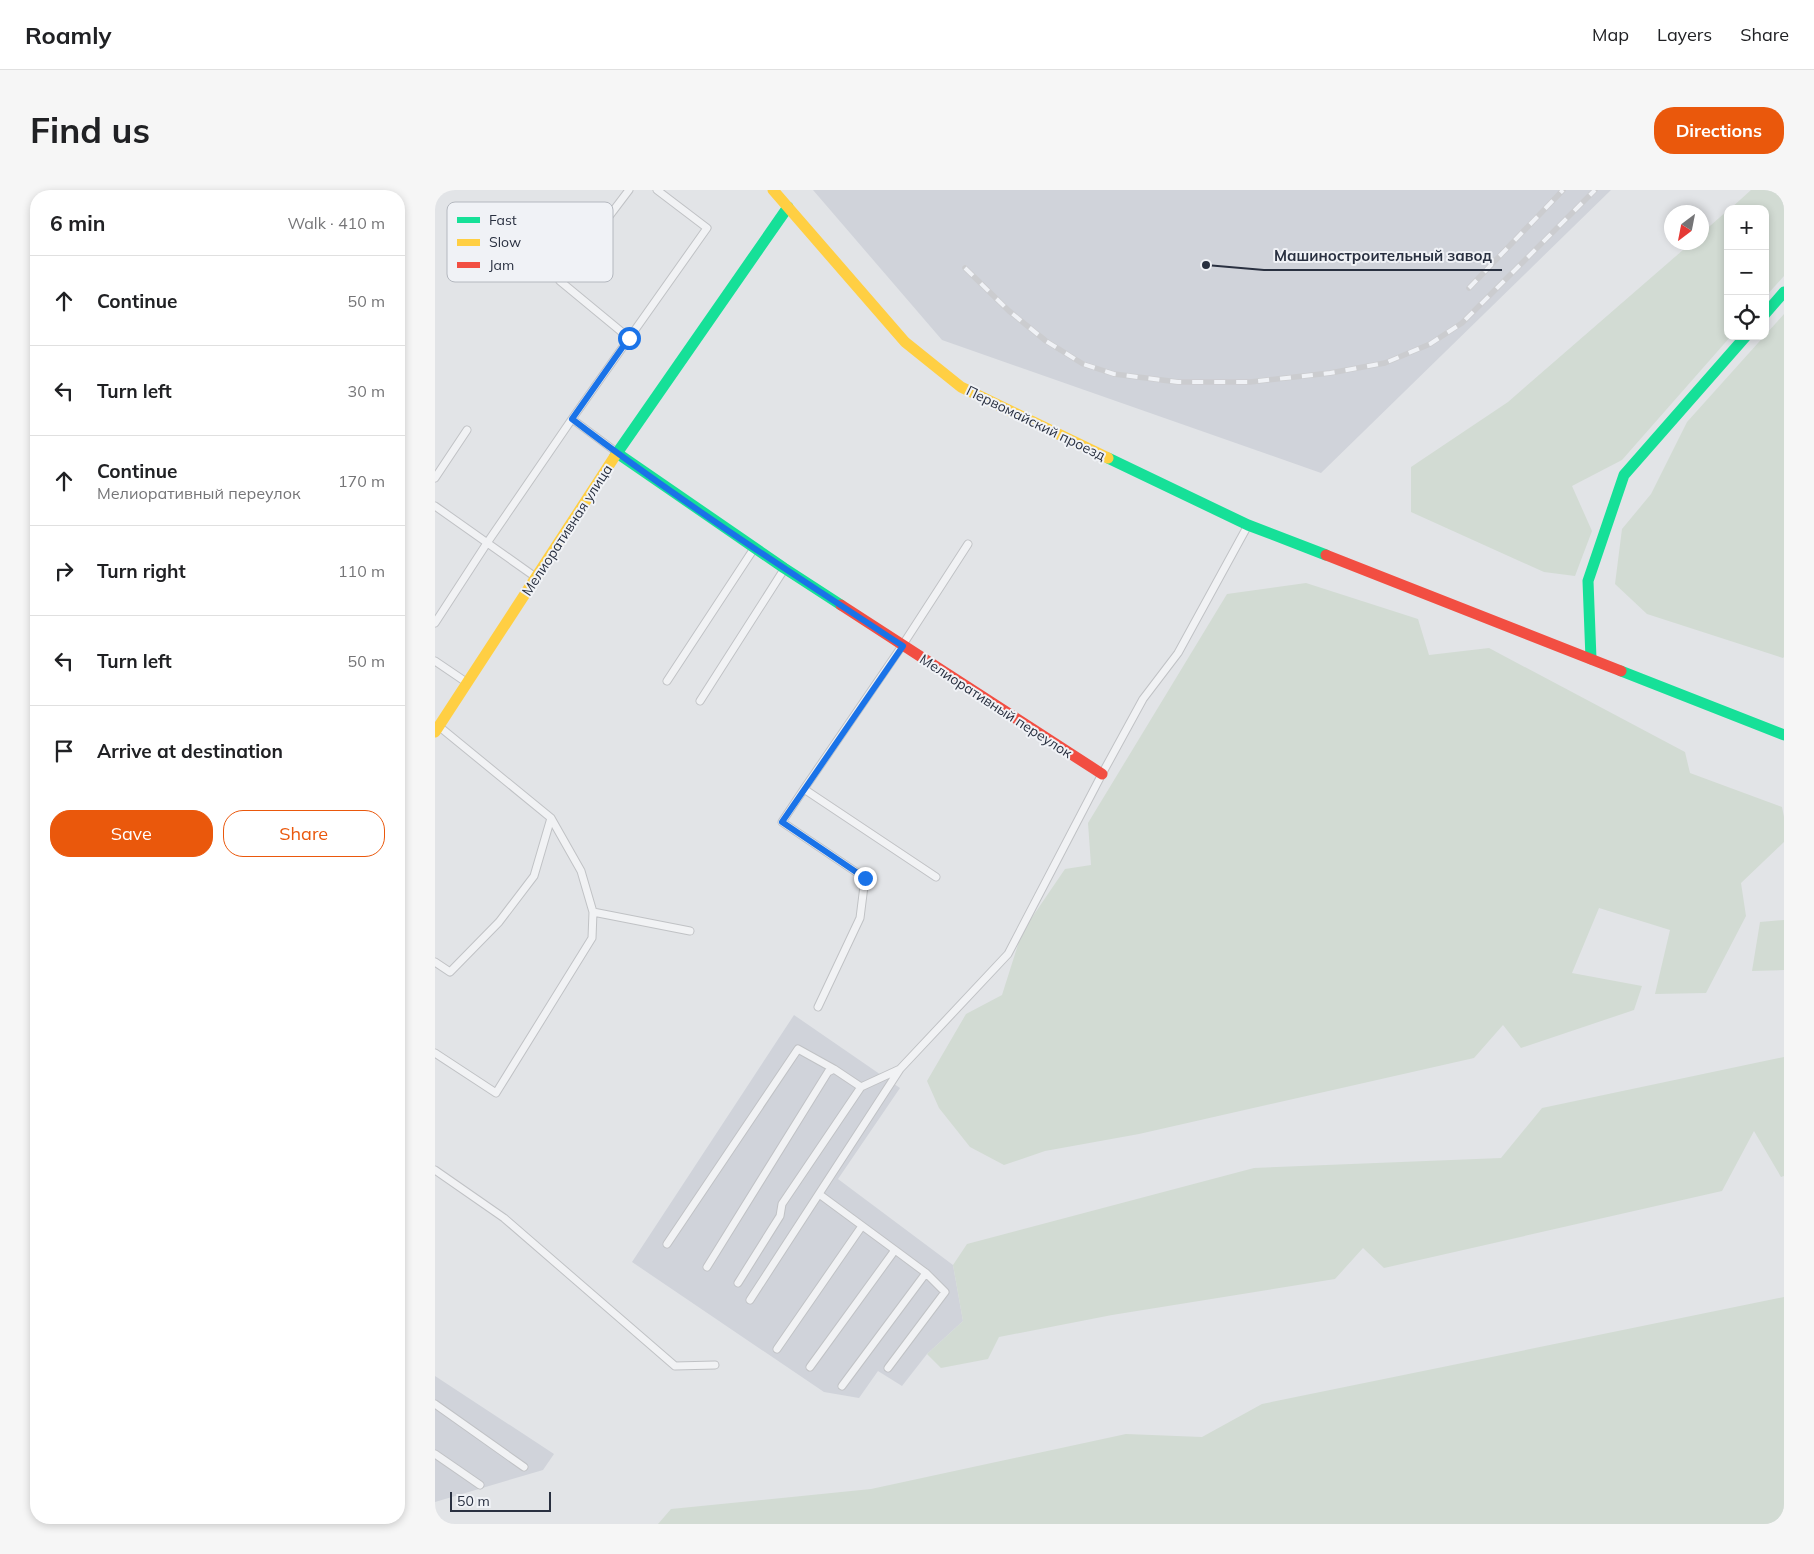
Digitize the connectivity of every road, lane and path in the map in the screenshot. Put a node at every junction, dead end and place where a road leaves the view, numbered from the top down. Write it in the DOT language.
graph roads {
  1 [pos="629,190"];
  2 [pos="657,190"];
  3 [pos="773,190"];
  4 [pos="788,207"];
  5 [pos="613,211"];
  6 [pos="561,282"];
  7 [pos="1784,292"];
  8 [pos="1769,309"];
  9 [pos="629,338"];
  10 [pos="1742,340"];
  11 [pos="572,419"];
  12 [pos="467,430"];
  13 [pos="617,453"];
  14 [pos="435,478"];
  15 [pos="435,506"];
  16 [pos="1248,525"];
  17 [pos="487,543"];
  18 [pos="968,544"];
  19 [pos="754,548"];
  20 [pos="784,568"];
  21 [pos="536,577"];
  22 [pos="435,623"];
  23 [pos="903,646"];
  24 [pos="1591,659"];
  25 [pos="435,661"];
  26 [pos="667,681"];
  27 [pos="467,683"];
  28 [pos="700,701"];
  29 [pos="437,729"];
  30 [pos="1784,735"];
  31 [pos="1102,774"];
  32 [pos="804,789"];
  33 [pos="551,818"];
  34 [pos="936,877"];
  35 [pos="593,912"];
  36 [pos="691,932"];
  37 [pos="435,962"];
  38 [pos="818,1007"];
  39 [pos="435,1052"];
  40 [pos="834,1069"];
  41 [pos="899,1070"];
  42 [pos="861,1087"];
  43 [pos="435,1170"];
  44 [pos="819,1194"];
  45 [pos="862,1226"];
  46 [pos="667,1244"];
  47 [pos="895,1250"];
  48 [pos="707,1267"];
  49 [pos="926,1273"];
  50 [pos="738,1283"];
  51 [pos="750,1300"];
  52 [pos="777,1349"];
  53 [pos="715,1365"];
  54 [pos="810,1367"];
  55 [pos="888,1368"];
  56 [pos="842,1386"];
  57 [pos="435,1404"];
  58 [pos="435,1454"];
  59 [pos="524,1467"];
  60 [pos="480,1485"];
  1 -- 5 [label="lane"];
  2 -- 9 [label="lane"];
  3 -- 4 [label="main road, Первомайский проезд"];
  4 -- 13 [label="main road, Мелиоративная улица"];
  4 -- 16 [label="main road, Первомайский проезд"];
  6 -- 9 [label="lane"];
  7 -- 8 [label="main road"];
  9 -- 11 [label="lane"];
  10 -- 24 [label="main road"];
  11 -- 13 [label="lane"];
  11 -- 17 [label="lane"];
  12 -- 14 [label="lane"];
  13 -- 19 [label="main road, Мелиоративный переулок"];
  13 -- 21 [label="main road, Мелиоративная улица"];
  15 -- 17 [label="lane"];
  16 -- 24 [label="main road, Первомайский проезд"];
  16 -- 31 [label="lane"];
  17 -- 21 [label="lane"];
  17 -- 22 [label="lane"];
  18 -- 23 [label="lane"];
  19 -- 20 [label="main road, Мелиоративный переулок"];
  19 -- 26 [label="lane"];
  20 -- 23 [label="main road, Мелиоративный переулок"];
  20 -- 28 [label="lane"];
  21 -- 27 [label="main road, Мелиоративная улица"];
  23 -- 31 [label="main road, Мелиоративный переулок"];
  23 -- 32 [label="lane"];
  24 -- 30 [label="main road, Первомайский проезд"];
  25 -- 27 [label="lane"];
  27 -- 29 [label="main road, Мелиоративная улица"];
  29 -- 33 [label="lane"];
  31 -- 41 [label="lane"];
  32 -- 34 [label="lane"];
  32 -- 38 [label="lane"];
  33 -- 35 [label="lane"];
  33 -- 37 [label="lane"];
  35 -- 36 [label="lane"];
  35 -- 39 [label="lane"];
  40 -- 42 [label="lane"];
  40 -- 46 [label="lane"];
  40 -- 48 [label="lane"];
  41 -- 42 [label="lane"];
  41 -- 44 [label="lane"];
  42 -- 50 [label="lane"];
  43 -- 53 [label="lane"];
  44 -- 45 [label="lane"];
  44 -- 51 [label="lane"];
  45 -- 47 [label="lane"];
  45 -- 52 [label="lane"];
  47 -- 49 [label="lane"];
  47 -- 54 [label="lane"];
  49 -- 55 [label="lane"];
  49 -- 56 [label="lane"];
  57 -- 59 [label="lane"];
  58 -- 60 [label="lane"];
}
